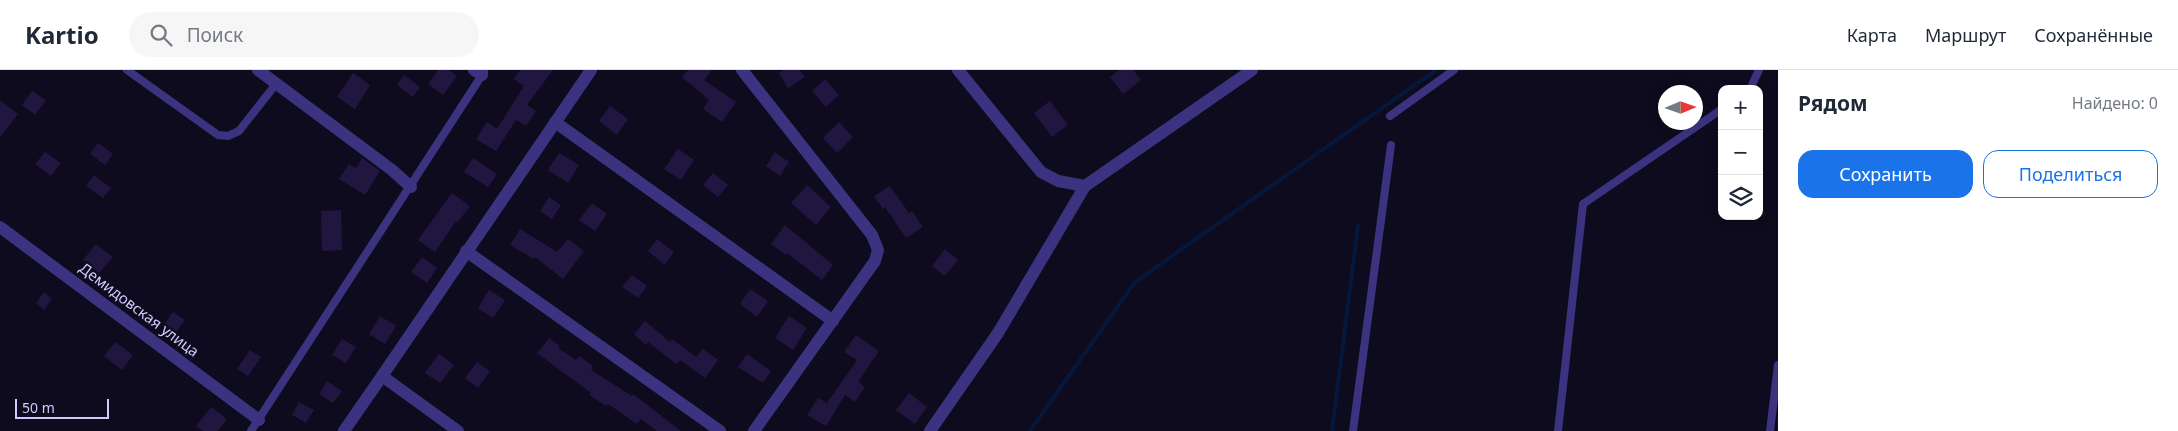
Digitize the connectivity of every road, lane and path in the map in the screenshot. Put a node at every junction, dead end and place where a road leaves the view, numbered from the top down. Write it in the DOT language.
graph roads {
  1 [pos="127,70"];
  2 [pos="258,70"];
  3 [pos="591,70"];
  4 [pos="742,70"];
  5 [pos="958,70"];
  6 [pos="1454,70"];
  7 [pos="1760,70"];
  8 [pos="480,72"];
  9 [pos="1245,72"];
  10 [pos="276,84"];
  11 [pos="1752,85"];
  12 [pos="1718,112"];
  13 [pos="1390,116"];
  14 [pos="555,122"];
  15 [pos="1392,146"];
  16 [pos="1085,186"];
  17 [pos="411,187"];
  18 [pos="0,227"];
  19 [pos="466,251"];
  20 [pos="833,321"];
  21 [pos="1778,366"];
  22 [pos="382,376"];
  23 [pos="259,420"];
  24 [pos="251,431"];
  25 [pos="344,431"];
  26 [pos="458,431"];
  27 [pos="720,431"];
  28 [pos="754,431"];
  29 [pos="930,431"];
  30 [pos="1352,431"];
  31 [pos="1558,431"];
  32 [pos="1770,431"];
  1 -- 10 [label="lane"];
  2 -- 10 [label="street"];
  3 -- 14 [label="street"];
  4 -- 20 [label="street"];
  5 -- 16 [label="street"];
  6 -- 13 [label="lane"];
  7 -- 11 [label="lane"];
  8 -- 17 [label="lane"];
  9 -- 16 [label="street"];
  10 -- 17 [label="street"];
  12 -- 31 [label="lane"];
  14 -- 19 [label="street"];
  14 -- 20 [label="street"];
  15 -- 30 [label="lane"];
  16 -- 29 [label="street"];
  17 -- 23 [label="lane"];
  18 -- 23 [label="street, Демидовская улица"];
  19 -- 22 [label="street"];
  19 -- 27 [label="street"];
  20 -- 28 [label="street"];
  21 -- 32 [label="lane"];
  22 -- 25 [label="street"];
  22 -- 26 [label="street"];
  23 -- 24 [label="lane"];
}
